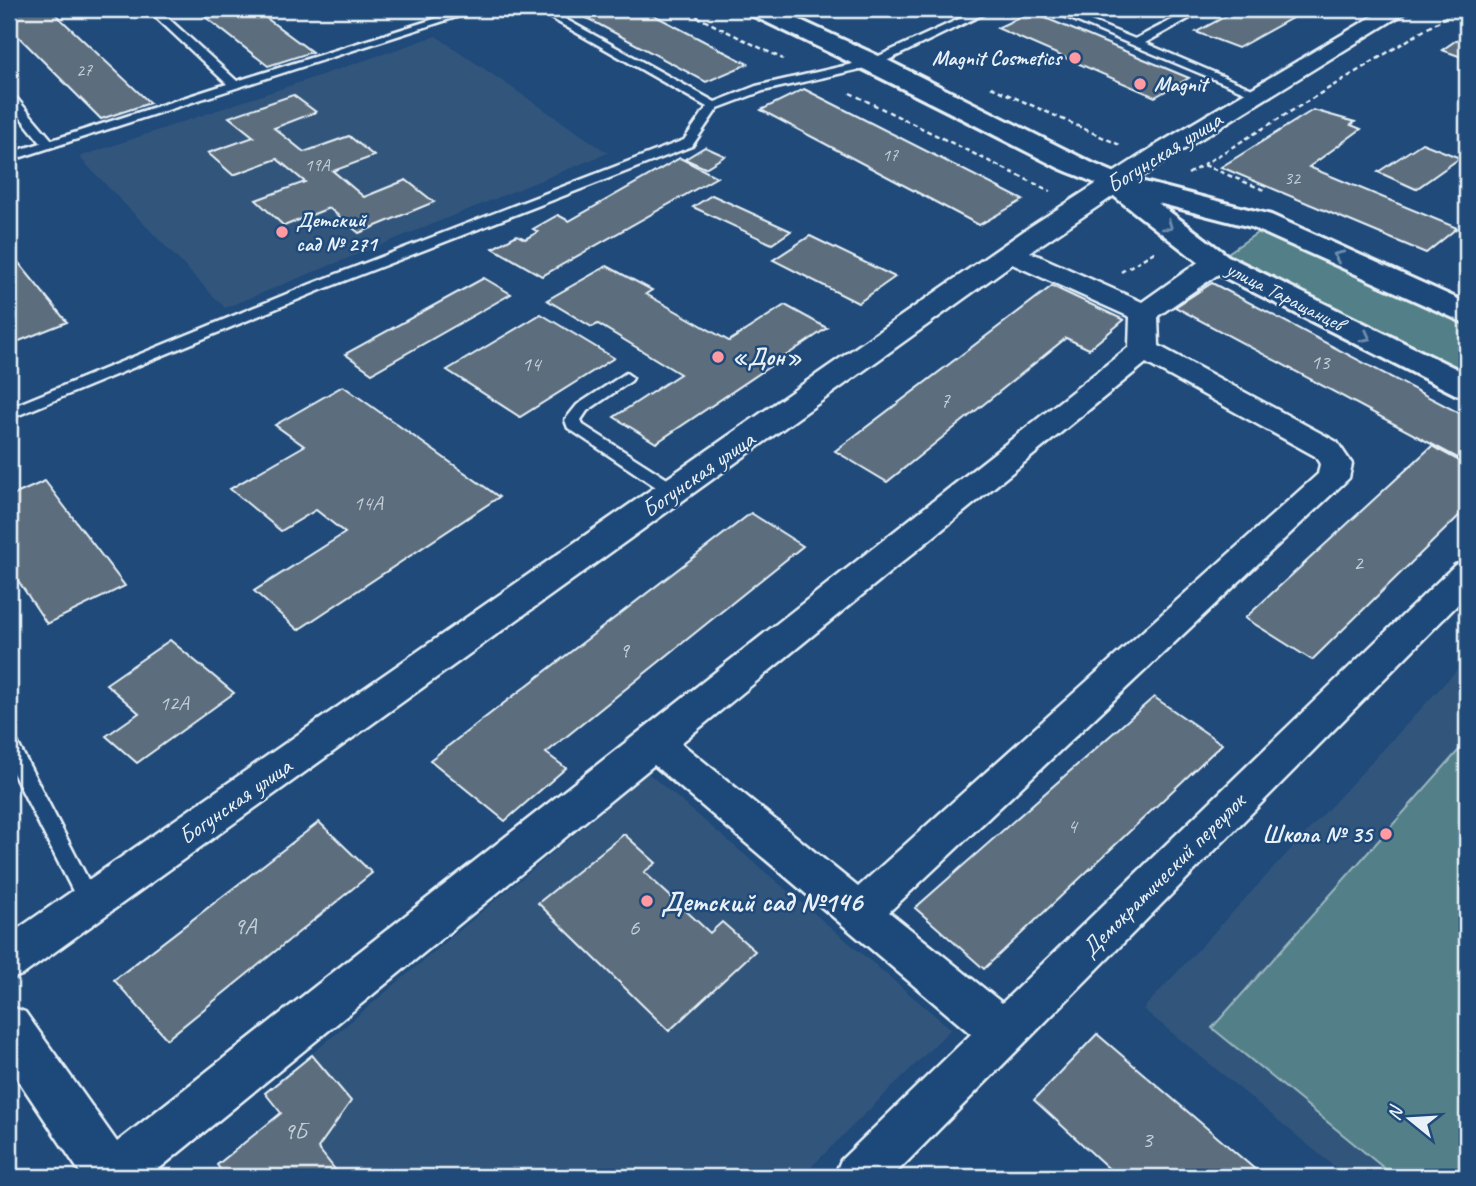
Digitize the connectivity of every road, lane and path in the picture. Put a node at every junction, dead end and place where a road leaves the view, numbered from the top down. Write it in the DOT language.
graph roads {
  1 [pos="152,9"];
  2 [pos="476,9"];
  3 [pos="540,9"];
  4 [pos="681,9"];
  5 [pos="757,9"];
  6 [pos="989,9"];
  7 [pos="1052,9"];
  8 [pos="1202,9"];
  9 [pos="1400,9"];
  10 [pos="1459,9"];
  11 [pos="1135,44"];
  12 [pos="874,63"];
  13 [pos="816,76"];
  14 [pos="235,85"];
  15 [pos="990,87"];
  16 [pos="1258,94"];
  17 [pos="9,96"];
  18 [pos="714,106"];
  19 [pos="49,144"];
  20 [pos="1125,147"];
  21 [pos="9,157"];
  22 [pos="1054,193"];
  23 [pos="1135,193"];
  24 [pos="1010,253"];
  25 [pos="1217,262"];
  26 [pos="1115,273"];
  27 [pos="1144,313"];
  28 [pos="1467,316"];
  29 [pos="1144,351"];
  30 [pos="626,378"];
  31 [pos="1467,387"];
  32 [pos="9,414"];
  33 [pos="674,491"];
  34 [pos="1467,574"];
  35 [pos="653,742"];
  36 [pos="9,746"];
  37 [pos="90,904"];
  38 [pos="859,913"];
  39 [pos="9,960"];
  40 [pos="9,1027"];
  41 [pos="1004,1032"];
  42 [pos="112,1177"];
  43 [pos="858,1177"];
  1 -- 14 [label="lane"];
  2 -- 14 [label="lane"];
  3 -- 18 [label="lane"];
  4 -- 13 [label="path"];
  5 -- 12 [label="street, улица Таращанцев"];
  6 -- 12 [label="lane"];
  7 -- 11 [label="lane"];
  8 -- 11 [label="lane"];
  9 -- 16 [label="street, Богунская улица"];
  10 -- 23 [label="path"];
  11 -- 16 [label="lane"];
  12 -- 13 [label="lane"];
  12 -- 23 [label="street, улица Таращанцев"];
  13 -- 18 [label="lane"];
  13 -- 22 [label="path"];
  14 -- 19 [label="lane"];
  15 -- 20 [label="path"];
  16 -- 23 [label="street, Богунская улица"];
  17 -- 19 [label="lane"];
  18 -- 32 [label="lane"];
  19 -- 21 [label="lane"];
  23 -- 24 [label="street, Богунская улица"];
  23 -- 25 [label="street, улица Таращанцев, one-way"];
  23 -- 26 [label="path"];
  28 -- 23 [label="street, улица Таращанцев, one-way"];
  24 -- 27 [label="street"];
  24 -- 33 [label="street, Богунская улица"];
  25 -- 27 [label="street"];
  25 -- 31 [label="street, улица Таращанцев, one-way"];
  27 -- 29 [label="street"];
  29 -- 35 [label="street"];
  29 -- 38 [label="street"];
  30 -- 33 [label="lane"];
  33 -- 37 [label="street, Богунская улица"];
  34 -- 41 [label="street, Демократический переулок"];
  35 -- 38 [label="street"];
  35 -- 42 [label="street"];
  36 -- 37 [label="lane"];
  37 -- 39 [label="street, Богунская улица"];
  38 -- 41 [label="street"];
  40 -- 42 [label="street"];
  41 -- 43 [label="street, Демократический переулок"];
}
